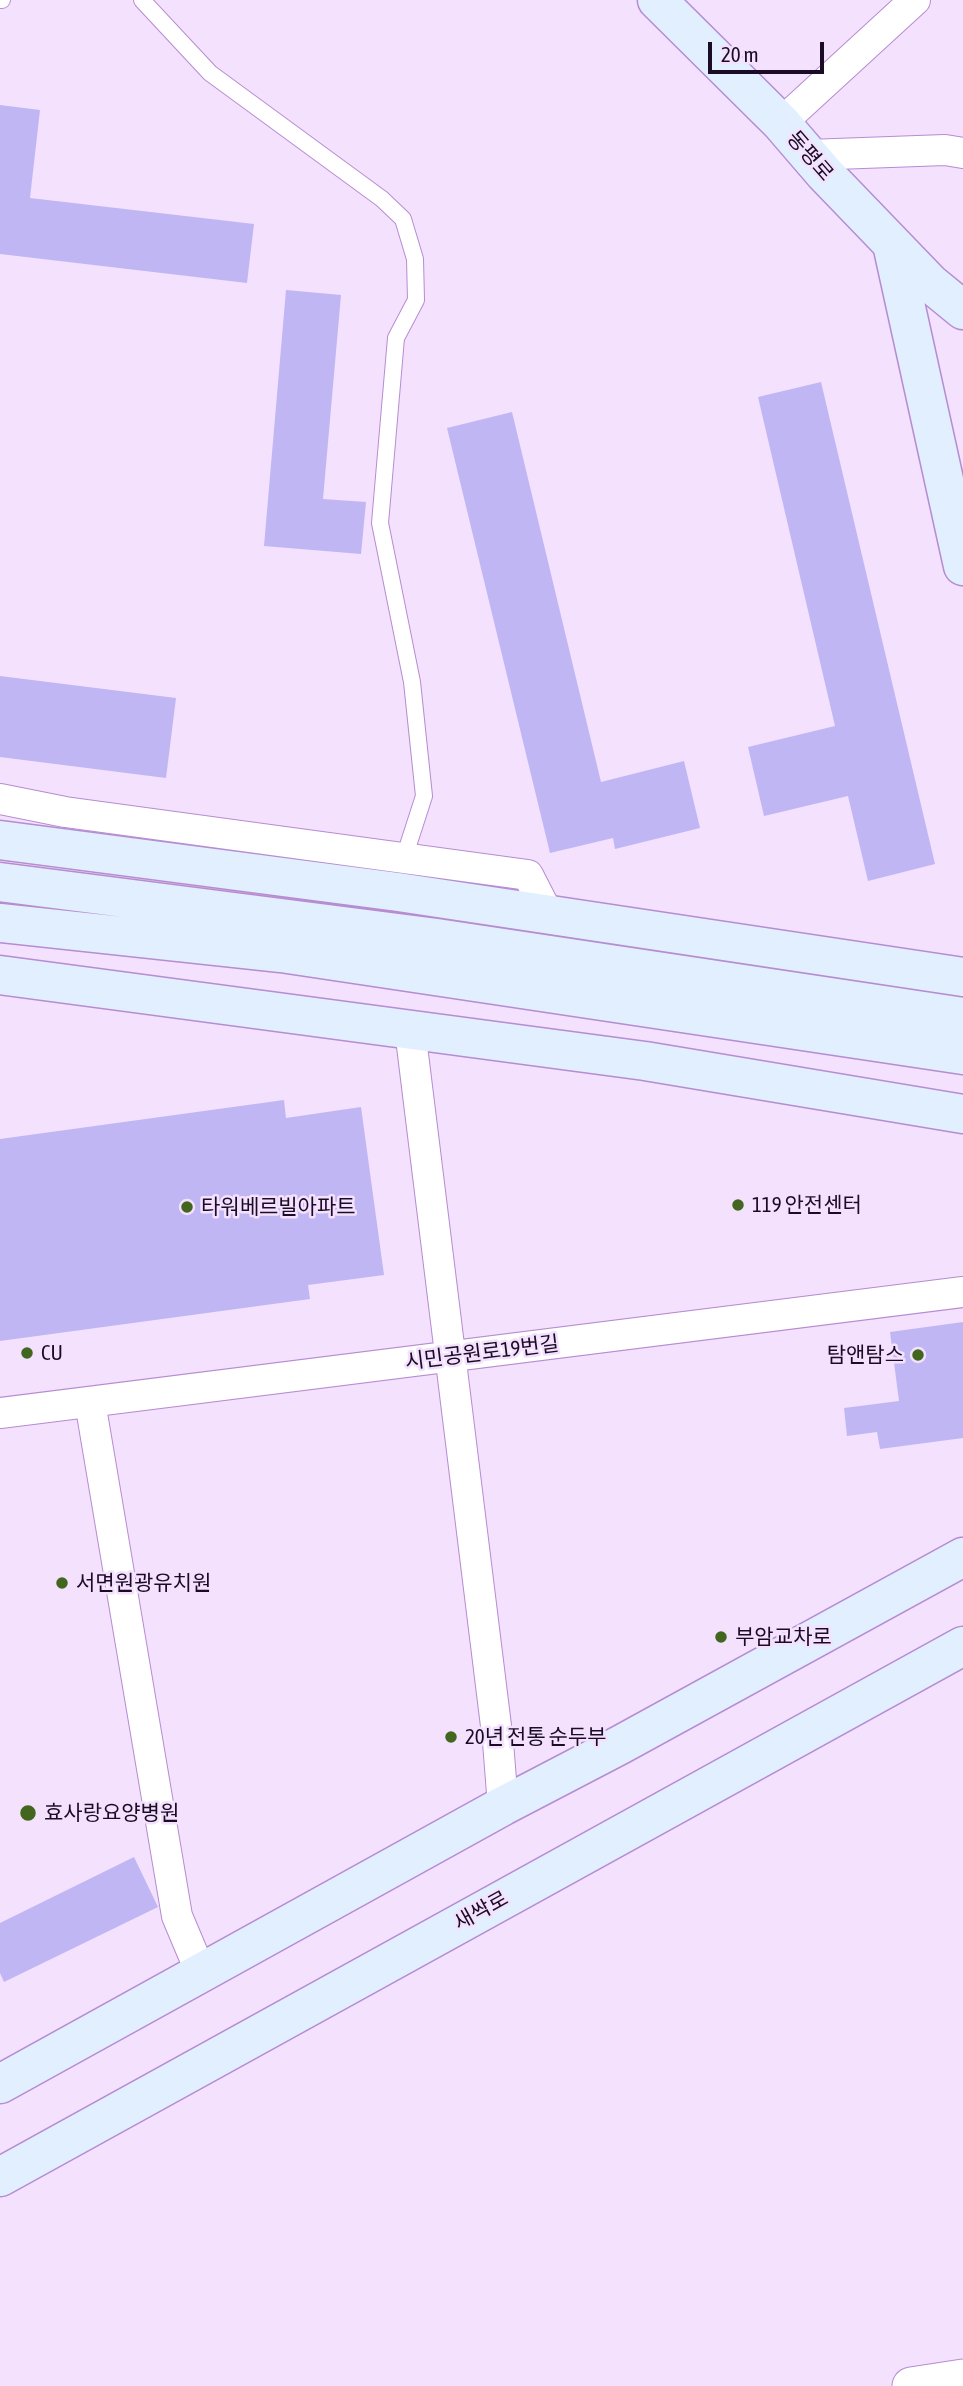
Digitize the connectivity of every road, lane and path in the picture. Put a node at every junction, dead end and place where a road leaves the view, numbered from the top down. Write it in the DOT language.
graph roads {
  1 [pos="142,0"];
  2 [pos="657,0"];
  3 [pos="915,0"];
  4 [pos="782,123"];
  5 [pos="963,153"];
  6 [pos="808,155"];
  7 [pos="892,244"];
  8 [pos="930,283"];
  9 [pos="963,310"];
  10 [pos="963,316"];
  11 [pos="963,325"];
  12 [pos="963,566"];
  13 [pos="0,799"];
  14 [pos="0,840"];
  15 [pos="404,858"];
  16 [pos="0,881"];
  17 [pos="548,914"];
  18 [pos="0,923"];
  19 [pos="0,975"];
  20 [pos="963,976"];
  21 [pos="963,1017"];
  22 [pos="410,1030"];
  23 [pos="963,1055"];
  24 [pos="963,1114"];
  25 [pos="963,1292"];
  26 [pos="450,1357"];
  27 [pos="90,1402"];
  28 [pos="0,1413"];
  29 [pos="963,1558"];
  30 [pos="963,1646"];
  31 [pos="503,1806"];
  32 [pos="201,1973"];
  33 [pos="0,2084"];
  34 [pos="0,2177"];
  35 [pos="963,2378"];
  36 [pos="911,2386"];
  1 -- 15 [label="lane"];
  2 -- 4 [label="main road, 동평로"];
  3 -- 4 [label="street"];
  4 -- 6 [label="main road, 동평로"];
  5 -- 6 [label="street"];
  6 -- 7 [label="main road, 동평로"];
  7 -- 8 [label="main road, 동평로"];
  7 -- 12 [label="main road"];
  8 -- 9 [label="main road, 동평로"];
  8 -- 10 [label="main road"];
  8 -- 11 [label="main road"];
  13 -- 15 [label="street"];
  14 -- 17 [label="main road"];
  15 -- 17 [label="street"];
  16 -- 21 [label="main road"];
  17 -- 20 [label="main road"];
  18 -- 23 [label="main road"];
  19 -- 22 [label="main road"];
  22 -- 24 [label="main road"];
  22 -- 26 [label="street"];
  25 -- 26 [label="street, 시민공원로19번길"];
  26 -- 27 [label="street, 시민공원로19번길"];
  26 -- 31 [label="street"];
  27 -- 28 [label="street, 시민공원로19번길"];
  27 -- 32 [label="street"];
  29 -- 31 [label="main road"];
  30 -- 34 [label="main road, 새싹로"];
  31 -- 32 [label="main road"];
  32 -- 33 [label="main road"];
  35 -- 36 [label="street"];
}
